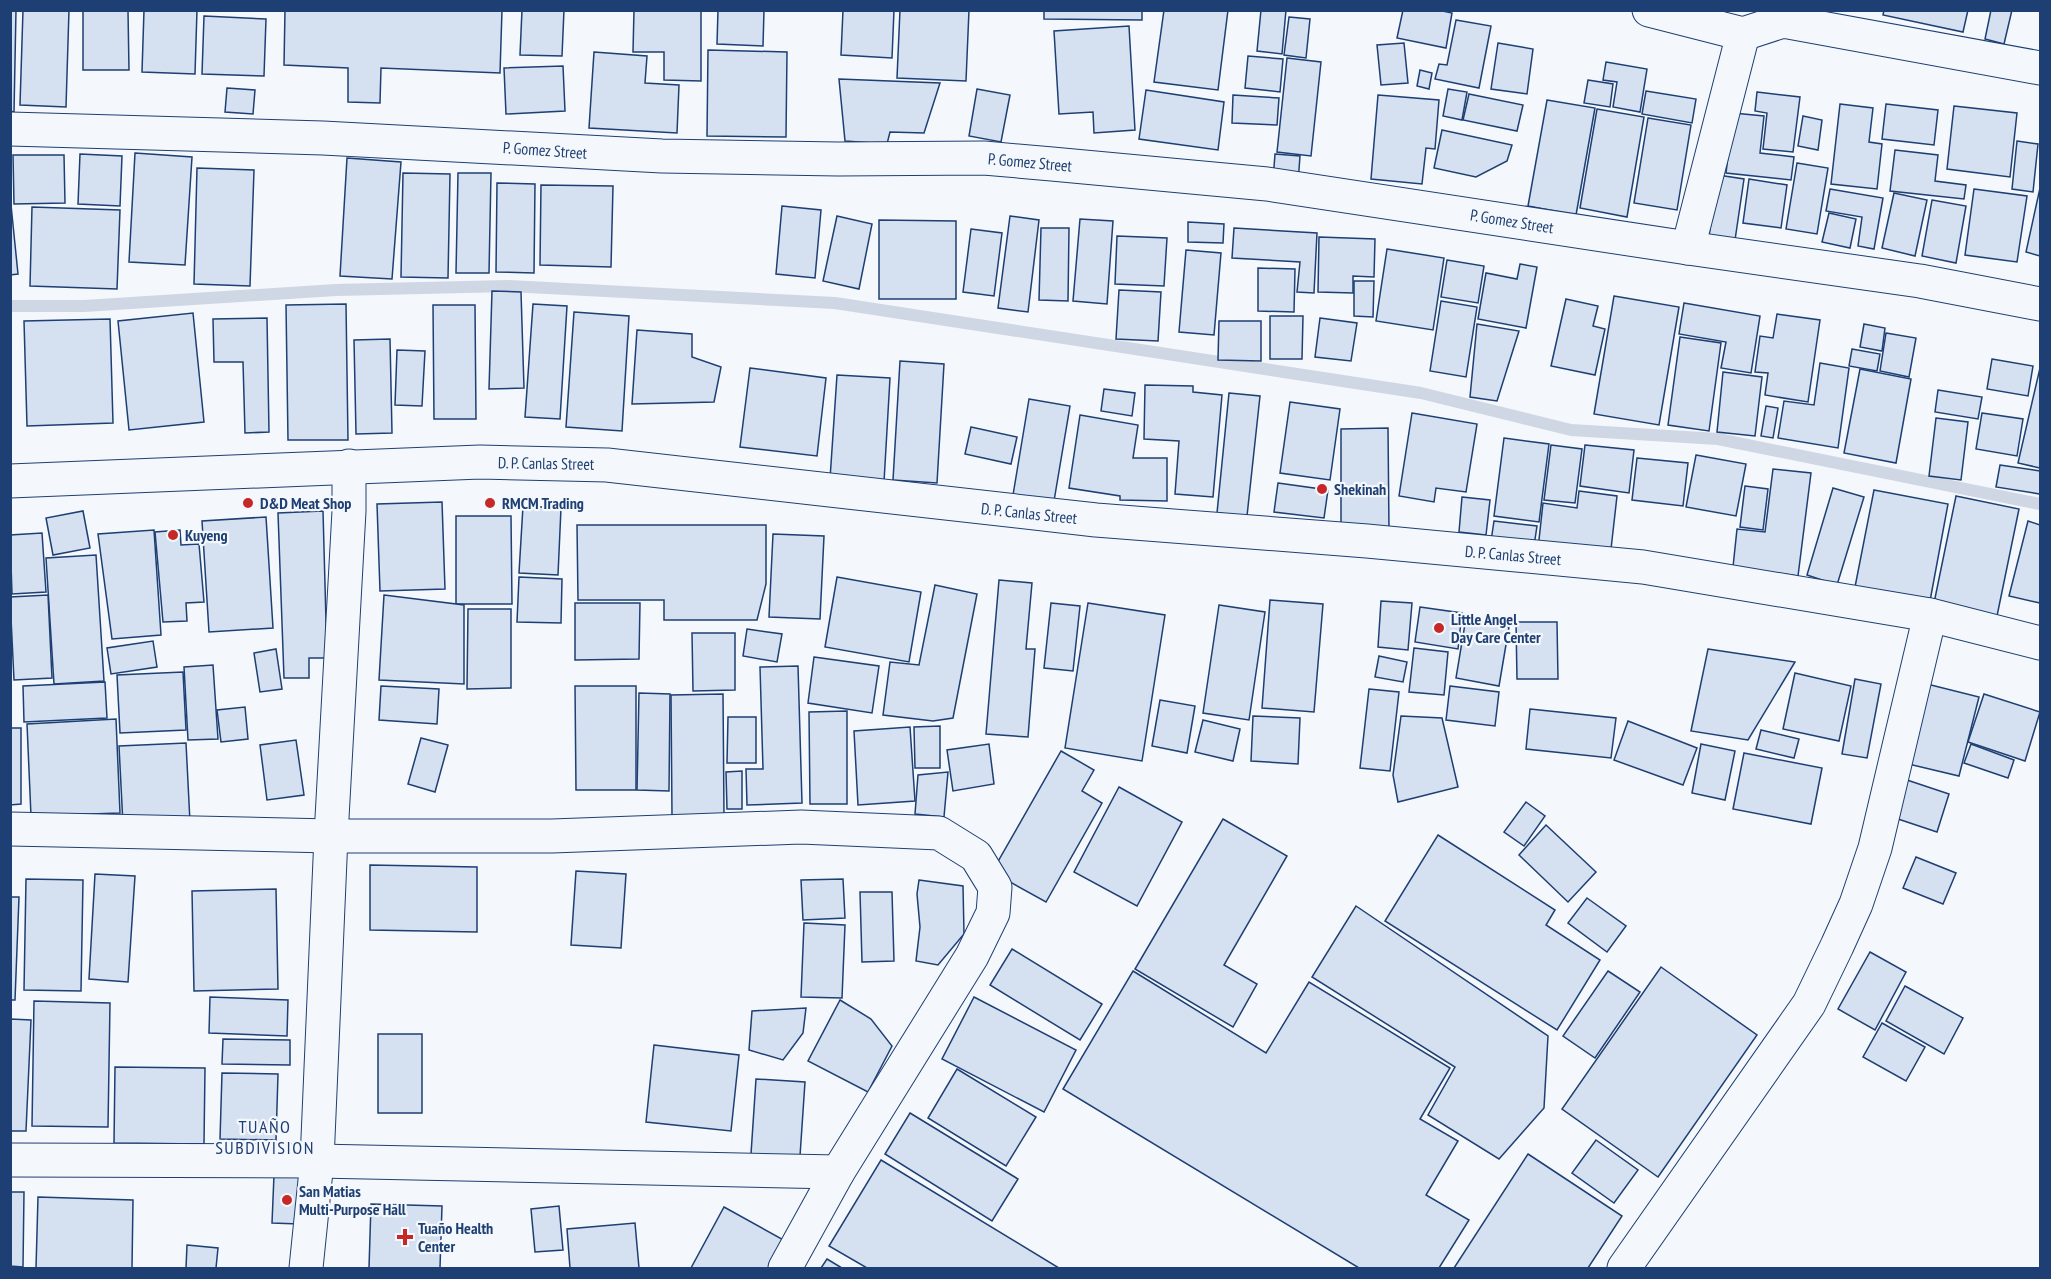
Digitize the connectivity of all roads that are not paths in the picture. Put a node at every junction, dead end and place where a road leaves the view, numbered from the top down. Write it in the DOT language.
graph roads {
  1 [pos="1649,10"];
  2 [pos="1784,16"];
  3 [pos="1743,34"];
  4 [pos="2040,68"];
  5 [pos="10,129"];
  6 [pos="1688,248"];
  7 [pos="2040,304"];
  8 [pos="349,466"];
  9 [pos="10,481"];
  10 [pos="1930,615"];
  11 [pos="2040,644"];
  12 [pos="10,829"];
  13 [pos="331,836"];
  14 [pos="10,1160"];
  15 [pos="317,1161"];
  16 [pos="838,1172"];
  17 [pos="306,1269"];
  18 [pos="785,1269"];
  19 [pos="1624,1269"];
  1 -- 3 [label="street"];
  2 -- 3 [label="street"];
  2 -- 4 [label="street"];
  3 -- 6 [label="street"];
  5 -- 6 [label="street, P. Gomez Street"];
  6 -- 7 [label="street, P. Gomez Street"];
  8 -- 9 [label="street, D. P. Canlas Street"];
  8 -- 10 [label="street, D. P. Canlas Street"];
  8 -- 13 [label="street"];
  10 -- 11 [label="street, D. P. Canlas Street"];
  10 -- 19 [label="street"];
  12 -- 13 [label="street"];
  13 -- 15 [label="street"];
  13 -- 16 [label="street"];
  14 -- 15 [label="street"];
  15 -- 16 [label="street"];
  15 -- 17 [label="street"];
  16 -- 18 [label="street"];
}
